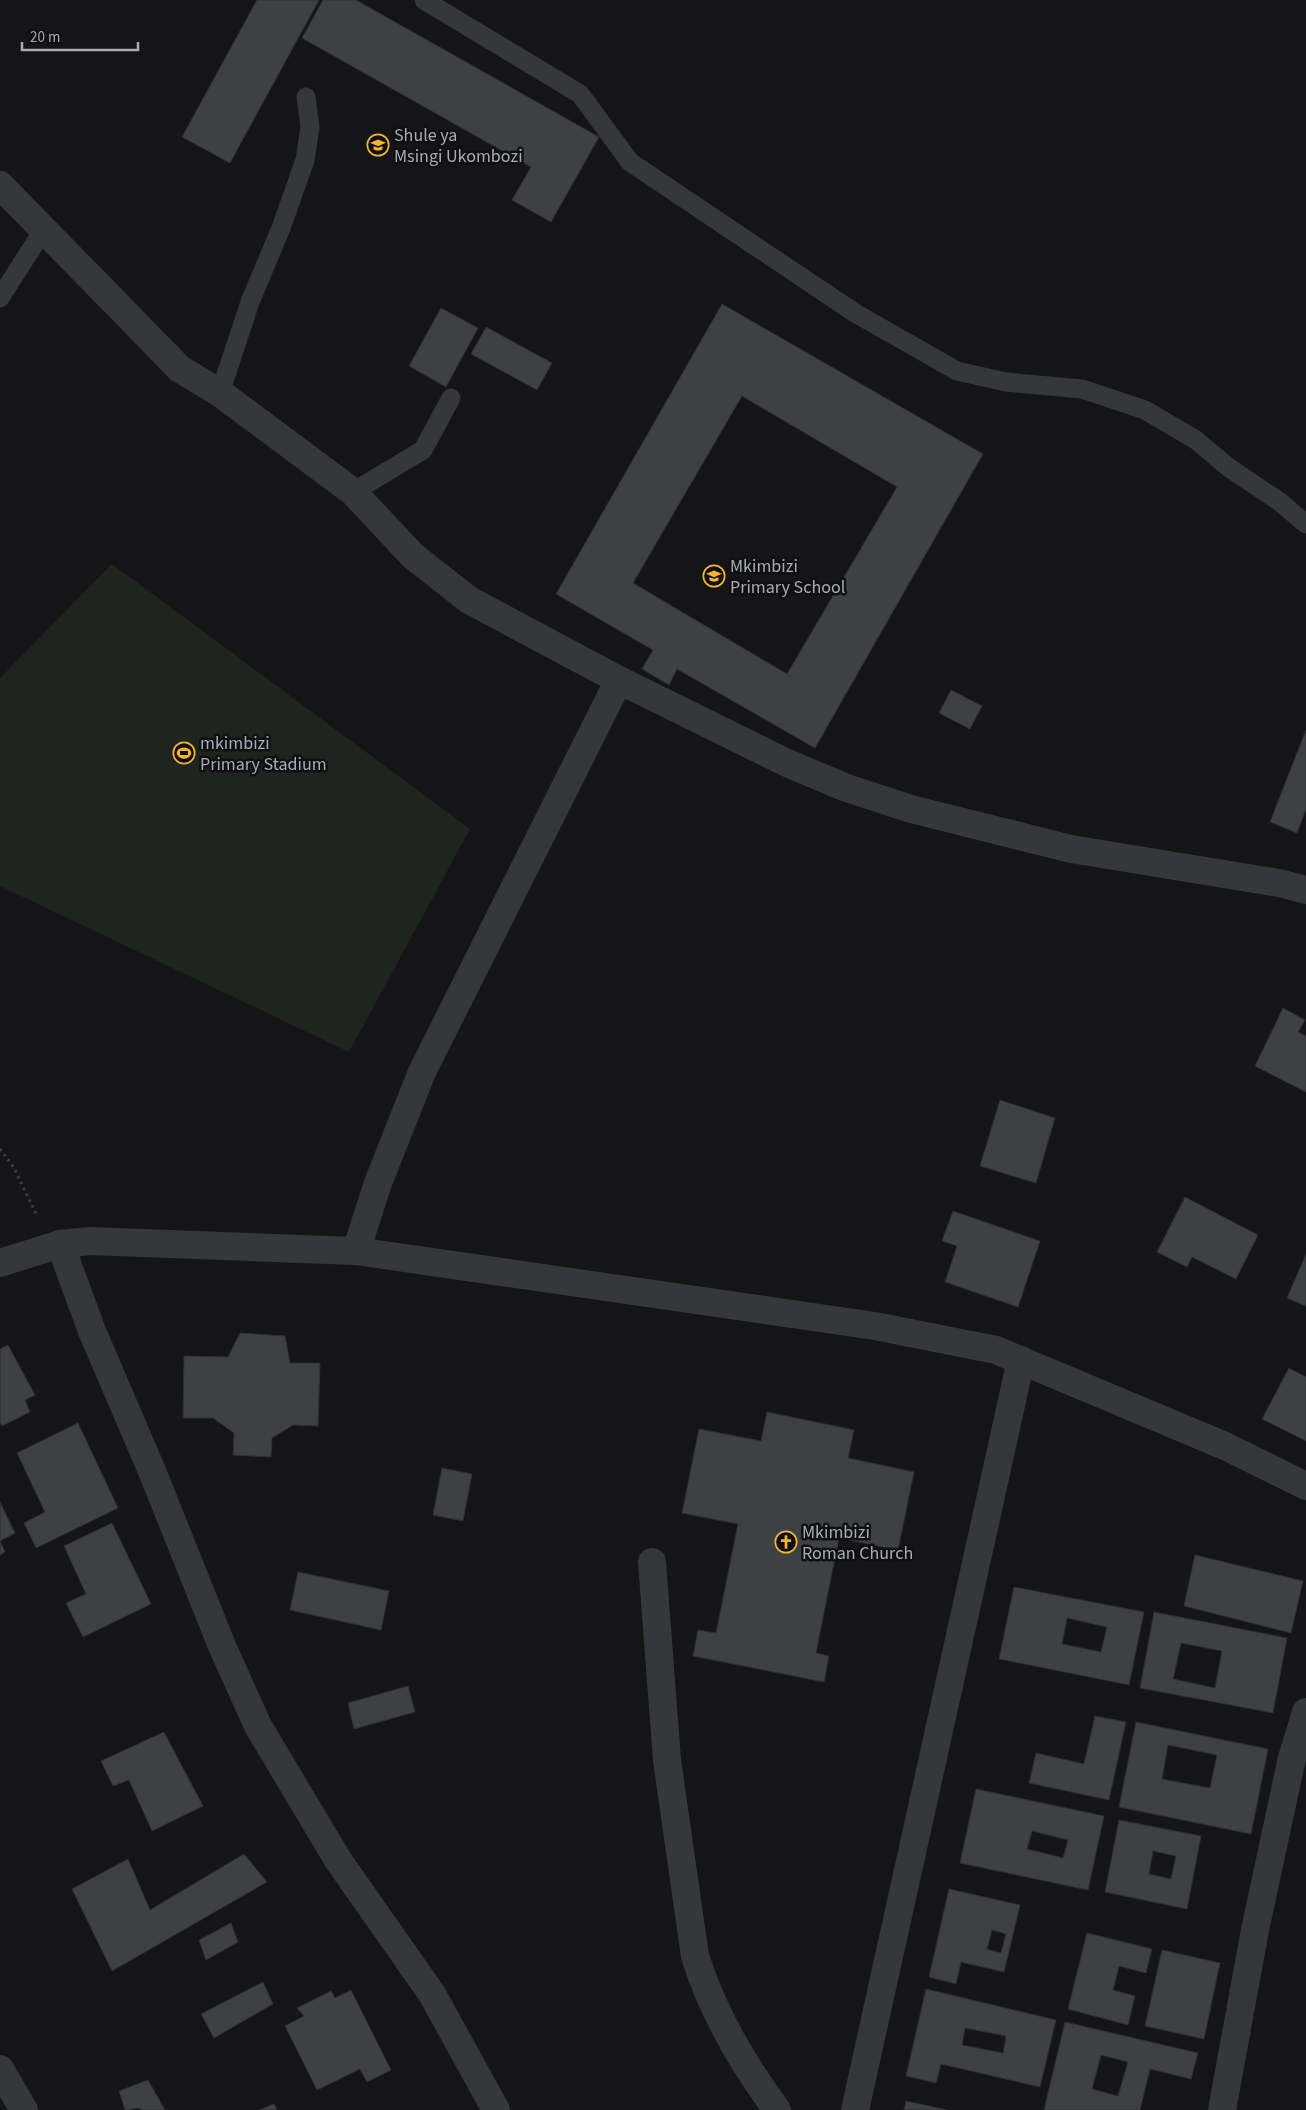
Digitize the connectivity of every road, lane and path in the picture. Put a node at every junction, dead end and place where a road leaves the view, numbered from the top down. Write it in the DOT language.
graph roads {
  1 [pos="424,0"];
  2 [pos="306,97"];
  3 [pos="0,185"];
  4 [pos="44,229"];
  5 [pos="0,298"];
  6 [pos="220,393"];
  7 [pos="451,398"];
  8 [pos="353,492"];
  9 [pos="1306,524"];
  10 [pos="619,680"];
  11 [pos="1306,890"];
  12 [pos="0,1149"];
  13 [pos="55,1245"];
  14 [pos="356,1252"];
  15 [pos="0,1263"];
  16 [pos="1021,1360"];
  17 [pos="1306,1486"];
  18 [pos="652,1562"];
  19 [pos="1306,1712"];
  20 [pos="0,2069"];
  21 [pos="24,2110"];
  22 [pos="496,2110"];
  23 [pos="777,2110"];
  24 [pos="855,2110"];
  25 [pos="1222,2110"];
  1 -- 9 [label="lane"];
  2 -- 6 [label="lane"];
  3 -- 4 [label="street"];
  4 -- 5 [label="lane"];
  4 -- 6 [label="street"];
  6 -- 8 [label="street"];
  7 -- 8 [label="lane"];
  8 -- 10 [label="street"];
  10 -- 11 [label="street"];
  10 -- 14 [label="street"];
  12 -- 13 [label="path"];
  13 -- 14 [label="street"];
  13 -- 15 [label="street"];
  13 -- 22 [label="street"];
  14 -- 16 [label="street"];
  16 -- 17 [label="street"];
  16 -- 24 [label="street"];
  18 -- 23 [label="street"];
  19 -- 25 [label="street"];
  20 -- 21 [label="street"];
}
